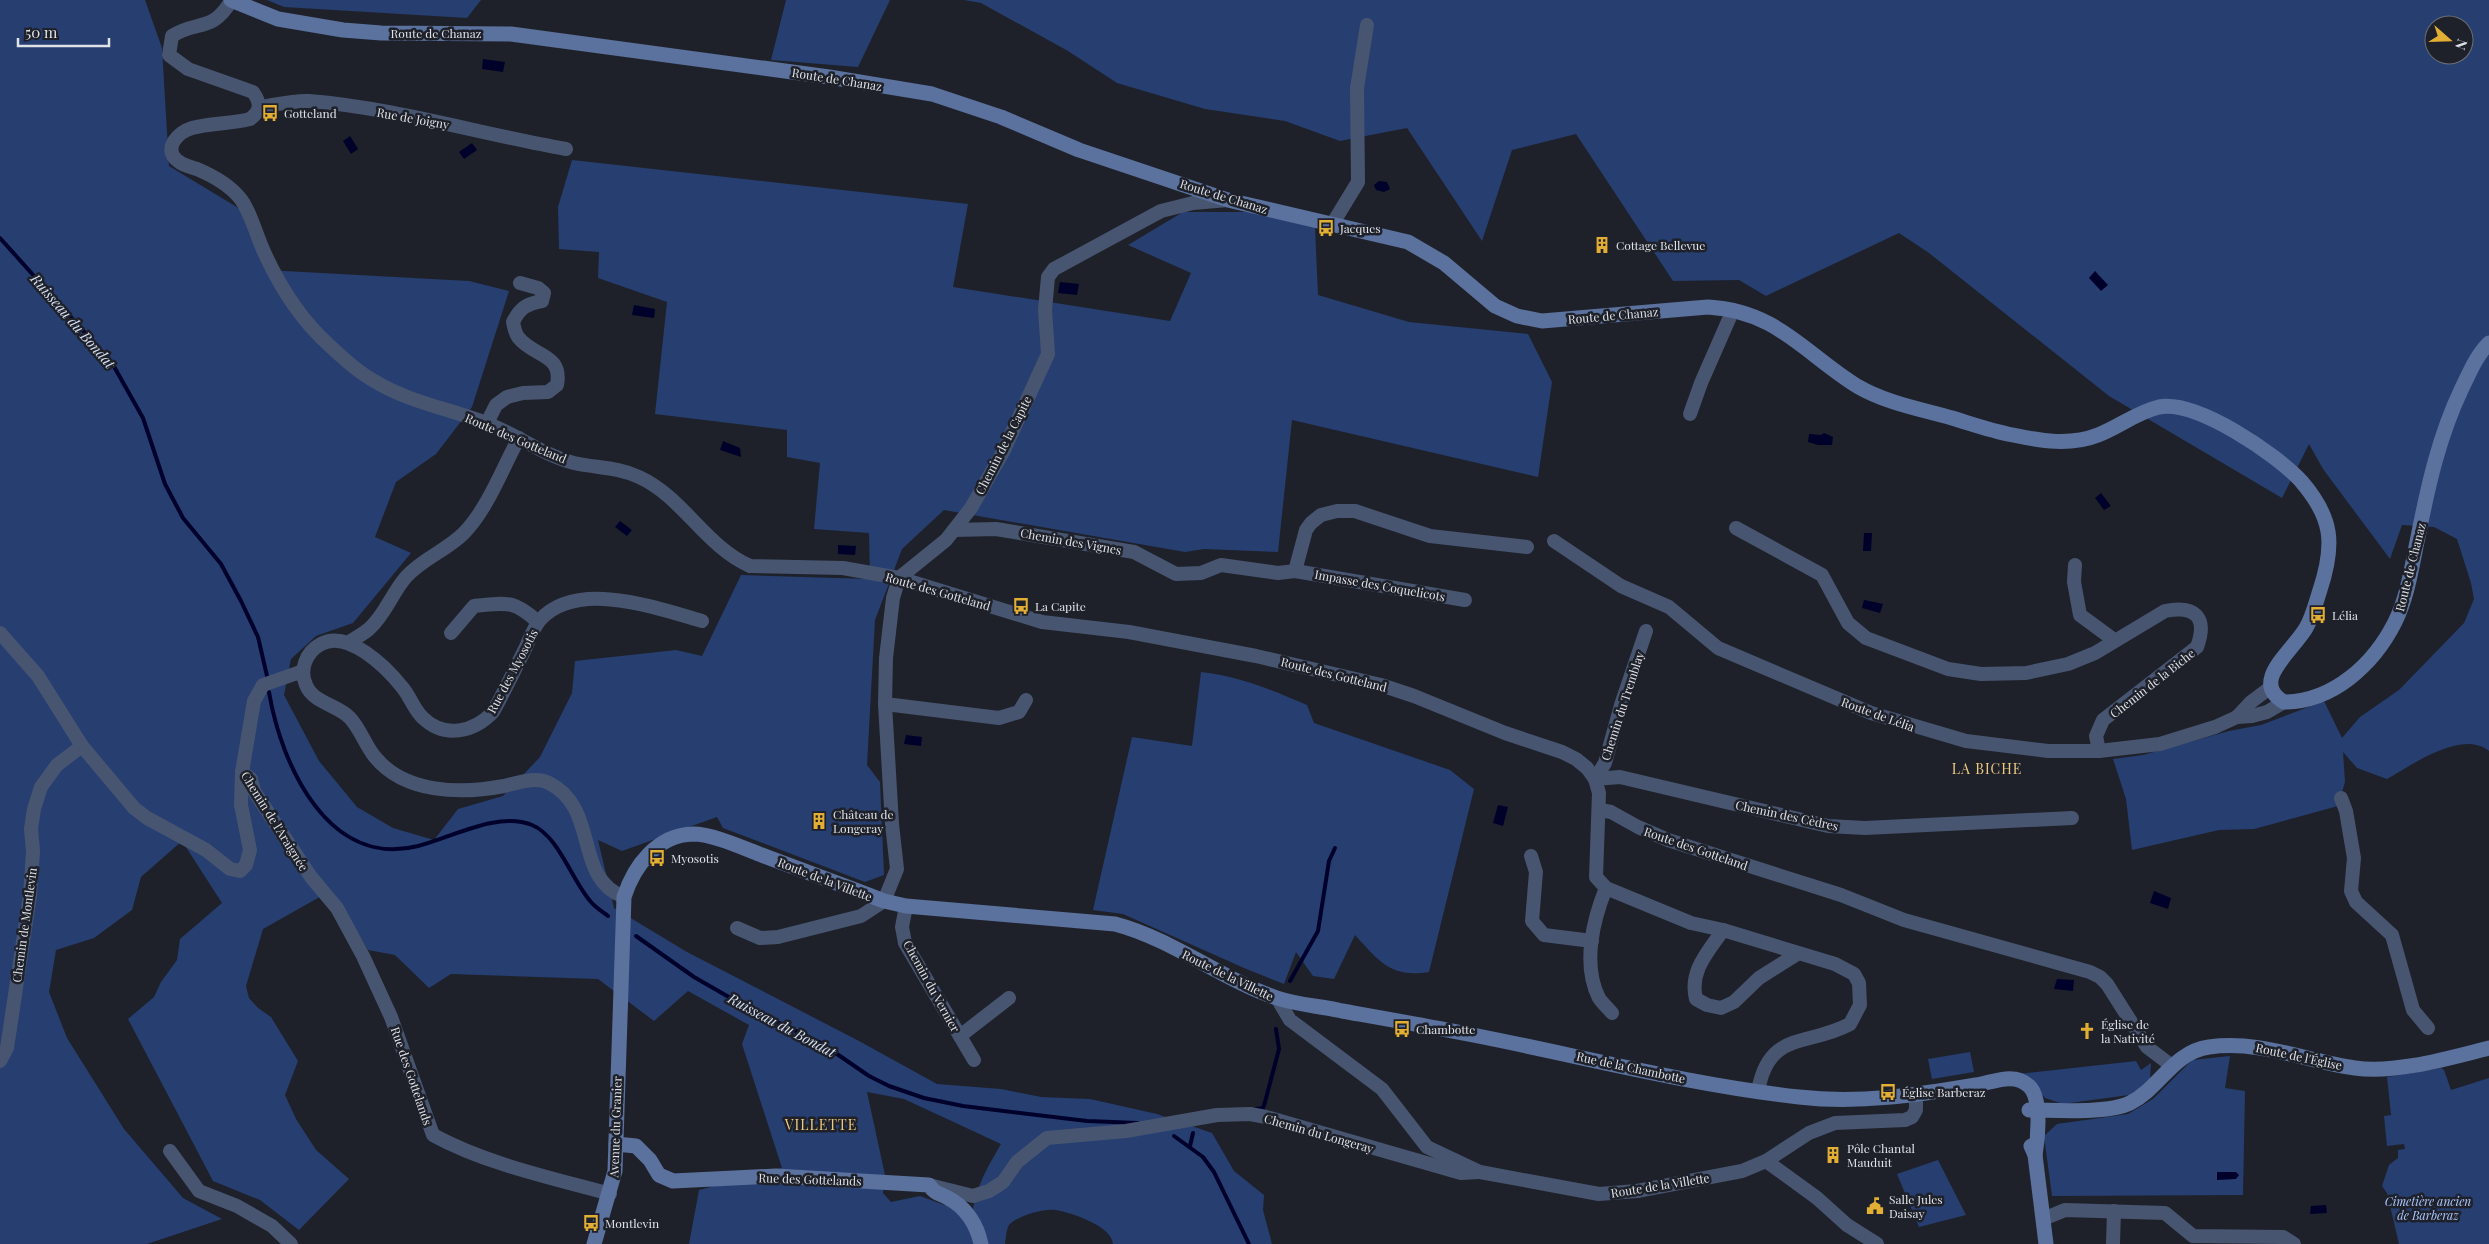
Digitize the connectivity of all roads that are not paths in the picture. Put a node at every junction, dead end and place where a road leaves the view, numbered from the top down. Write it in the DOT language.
graph roads {
  1 [pos="231,0"];
  2 [pos="1367,25"];
  3 [pos="260,107"];
  4 [pos="566,149"];
  5 [pos="1228,200"];
  6 [pos="1333,223"];
  7 [pos="520,283"];
  8 [pos="1734,310"];
  9 [pos="2489,343"];
  10 [pos="1690,414"];
  11 [pos="487,423"];
  12 [pos="519,438"];
  13 [pos="1736,528"];
  14 [pos="954,530"];
  15 [pos="1554,541"];
  16 [pos="1527,547"];
  17 [pos="2075,566"];
  18 [pos="1295,571"];
  19 [pos="899,578"];
  20 [pos="1465,600"];
  21 [pos="702,621"];
  22 [pos="538,622"];
  23 [pos="1646,631"];
  24 [pos="0,633"];
  25 [pos="451,633"];
  26 [pos="2114,640"];
  27 [pos="349,642"];
  28 [pos="303,671"];
  29 [pos="2271,687"];
  30 [pos="1026,700"];
  31 [pos="2284,702"];
  32 [pos="885,704"];
  33 [pos="2237,717"];
  34 [pos="82,746"];
  35 [pos="2099,752"];
  36 [pos="242,772"];
  37 [pos="1595,779"];
  38 [pos="2341,798"];
  39 [pos="1600,810"];
  40 [pos="2072,818"];
  41 [pos="1531,856"];
  42 [pos="1606,888"];
  43 [pos="624,897"];
  44 [pos="884,901"];
  45 [pos="906,906"];
  46 [pos="737,928"];
  47 [pos="1723,930"];
  48 [pos="1592,941"];
  49 [pos="1797,954"];
  50 [pos="363,956"];
  51 [pos="1009,998"];
  52 [pos="1278,998"];
  53 [pos="1612,1013"];
  54 [pos="2428,1028"];
  55 [pos="619,1036"];
  56 [pos="960,1036"];
  57 [pos="2489,1048"];
  58 [pos="974,1060"];
  59 [pos="0,1061"];
  60 [pos="2172,1066"];
  61 [pos="1758,1091"];
  62 [pos="1916,1096"];
  63 [pos="2033,1110"];
  64 [pos="616,1144"];
  65 [pos="170,1151"];
  66 [pos="1766,1161"];
  67 [pos="1480,1172"];
  68 [pos="929,1185"];
  69 [pos="610,1194"];
  70 [pos="2114,1212"];
  71 [pos="2043,1219"];
  72 [pos="291,1244"];
  73 [pos="594,1244"];
  74 [pos="981,1244"];
  75 [pos="1877,1244"];
  76 [pos="2046,1244"];
  77 [pos="2113,1244"];
  78 [pos="2294,1244"];
  1 -- 3 [label="street"];
  1 -- 5 [label="street, Route de Chanaz"];
  2 -- 6 [label="street"];
  3 -- 4 [label="street, Rue de Joigny"];
  3 -- 11 [label="street, Route des Gotteland"];
  5 -- 6 [label="street, Route de Chanaz"];
  5 -- 14 [label="street, Chemin de la Capite"];
  6 -- 8 [label="street, Route de Chanaz"];
  7 -- 11 [label="street"];
  8 -- 10 [label="street"];
  8 -- 29 [label="street, Route de Chanaz"];
  9 -- 31 [label="street, Route de Chanaz"];
  11 -- 12 [label="street, Route des Gotteland"];
  12 -- 19 [label="street, Route des Gotteland"];
  12 -- 27 [label="street"];
  13 -- 26 [label="street, Chemin de la Biche"];
  14 -- 18 [label="street, Chemin des Vignes"];
  14 -- 19 [label="street, Chemin de la Capite"];
  15 -- 35 [label="street, Route de Lélia"];
  16 -- 18 [label="street"];
  17 -- 26 [label="street"];
  18 -- 20 [label="street, Impasse des Coquelicots"];
  19 -- 32 [label="street"];
  19 -- 37 [label="street, Route des Gotteland"];
  21 -- 22 [label="street, Rue des Myosotis"];
  22 -- 25 [label="street"];
  22 -- 27 [label="street, Rue des Myosotis"];
  23 -- 37 [label="street, Chemin du Tremblay"];
  24 -- 34 [label="street"];
  26 -- 35 [label="street, Chemin de la Biche"];
  27 -- 28 [label="street"];
  28 -- 36 [label="street, Chemin de l'Araignée"];
  28 -- 43 [label="street"];
  29 -- 31 [label="street"];
  29 -- 33 [label="street, Route de Lélia"];
  30 -- 32 [label="street"];
  31 -- 33 [label="street, Route de Lélia"];
  32 -- 44 [label="street"];
  33 -- 35 [label="street, Route de Lélia"];
  34 -- 36 [label="street"];
  34 -- 59 [label="street, Chemin de Montlevin"];
  36 -- 50 [label="street, Chemin de l'Araignée"];
  37 -- 39 [label="street"];
  37 -- 40 [label="street, Chemin des Cèdres"];
  38 -- 54 [label="street"];
  39 -- 42 [label="street"];
  39 -- 60 [label="street, Route des Gotteland"];
  41 -- 48 [label="street"];
  42 -- 47 [label="street"];
  42 -- 48 [label="street"];
  43 -- 44 [label="street, Route de la Villette"];
  43 -- 55 [label="street, Route de la Villette"];
  44 -- 45 [label="street, Route de la Villette"];
  44 -- 46 [label="street"];
  45 -- 52 [label="street, Route de la Villette"];
  45 -- 56 [label="street, Chemin du Vernier"];
  47 -- 49 [label="street"];
  47 -- 49 [label="street"];
  48 -- 53 [label="street"];
  49 -- 61 [label="street"];
  50 -- 69 [label="street, Rue des Gottelands"];
  51 -- 56 [label="street, Chemin du Vernier"];
  52 -- 61 [label="street, Rue de la Chambotte"];
  52 -- 67 [label="street, Route de la Villette"];
  55 -- 64 [label="street, Avenue du Granier"];
  56 -- 58 [label="street, Chemin du Vernier"];
  57 -- 60 [label="street, Route de l'Église"];
  60 -- 63 [label="street, Route de l'Église"];
  61 -- 62 [label="street, Rue de la Chambotte"];
  62 -- 63 [label="street, Rue de la Chambotte"];
  62 -- 66 [label="street, Route de la Villette"];
  63 -- 71 [label="street, Rue de la Chambotte"];
  64 -- 68 [label="street, Rue des Gottelands"];
  64 -- 69 [label="street, Avenue du Granier"];
  65 -- 72 [label="street"];
  66 -- 67 [label="street, Route de la Villette"];
  66 -- 75 [label="street"];
  67 -- 68 [label="street, Chemin du Longeray"];
  68 -- 74 [label="street"];
  69 -- 73 [label="street, Avenue du Granier"];
  70 -- 71 [label="street"];
  70 -- 77 [label="street"];
  70 -- 78 [label="street"];
  71 -- 76 [label="street, Rue de la Chambotte"];
}
